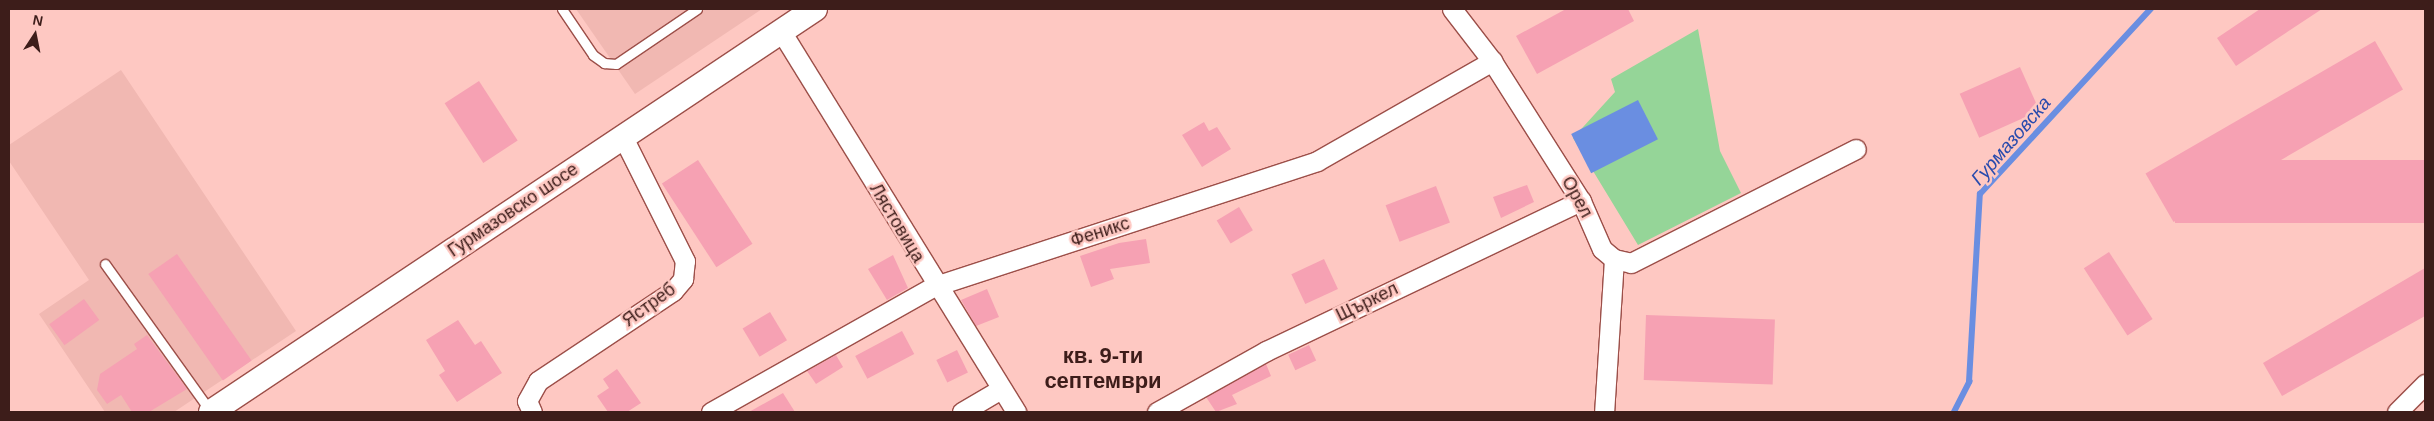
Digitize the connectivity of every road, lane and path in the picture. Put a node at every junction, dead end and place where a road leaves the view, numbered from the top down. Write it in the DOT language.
graph roads {
  1 [pos="562,9"];
  2 [pos="697,9"];
  3 [pos="815,9"];
  4 [pos="1452,9"];
  5 [pos="781,31"];
  6 [pos="1492,61"];
  7 [pos="623,137"];
  8 [pos="1856,149"];
  9 [pos="1582,201"];
  10 [pos="1614,259"];
  11 [pos="106,264"];
  12 [pos="935,286"];
  13 [pos="2425,384"];
  14 [pos="1001,389"];
  15 [pos="211,412"];
  16 [pos="532,412"];
  17 [pos="711,412"];
  18 [pos="962,412"];
  19 [pos="1016,412"];
  20 [pos="1157,412"];
  21 [pos="1604,412"];
  22 [pos="2396,412"];
  1 -- 2 [label="lane"];
  3 -- 5 [label="street, Гурмазовско шосе"];
  4 -- 6 [label="street, Орел"];
  5 -- 7 [label="street, Гурмазовско шосе"];
  5 -- 12 [label="street, Лястовица"];
  6 -- 9 [label="street, Орел"];
  6 -- 12 [label="street, Феникс"];
  7 -- 15 [label="street, Гурмазовско шосе"];
  7 -- 16 [label="street, Ястреб"];
  8 -- 10 [label="street"];
  9 -- 10 [label="street, Орел"];
  9 -- 20 [label="street, Щъркел"];
  10 -- 21 [label="street"];
  11 -- 15 [label="lane"];
  12 -- 14 [label="street, Лястовица"];
  12 -- 17 [label="street, Феникс"];
  13 -- 22 [label="street"];
  14 -- 18 [label="street"];
  14 -- 19 [label="street, Лястовица"];
}
